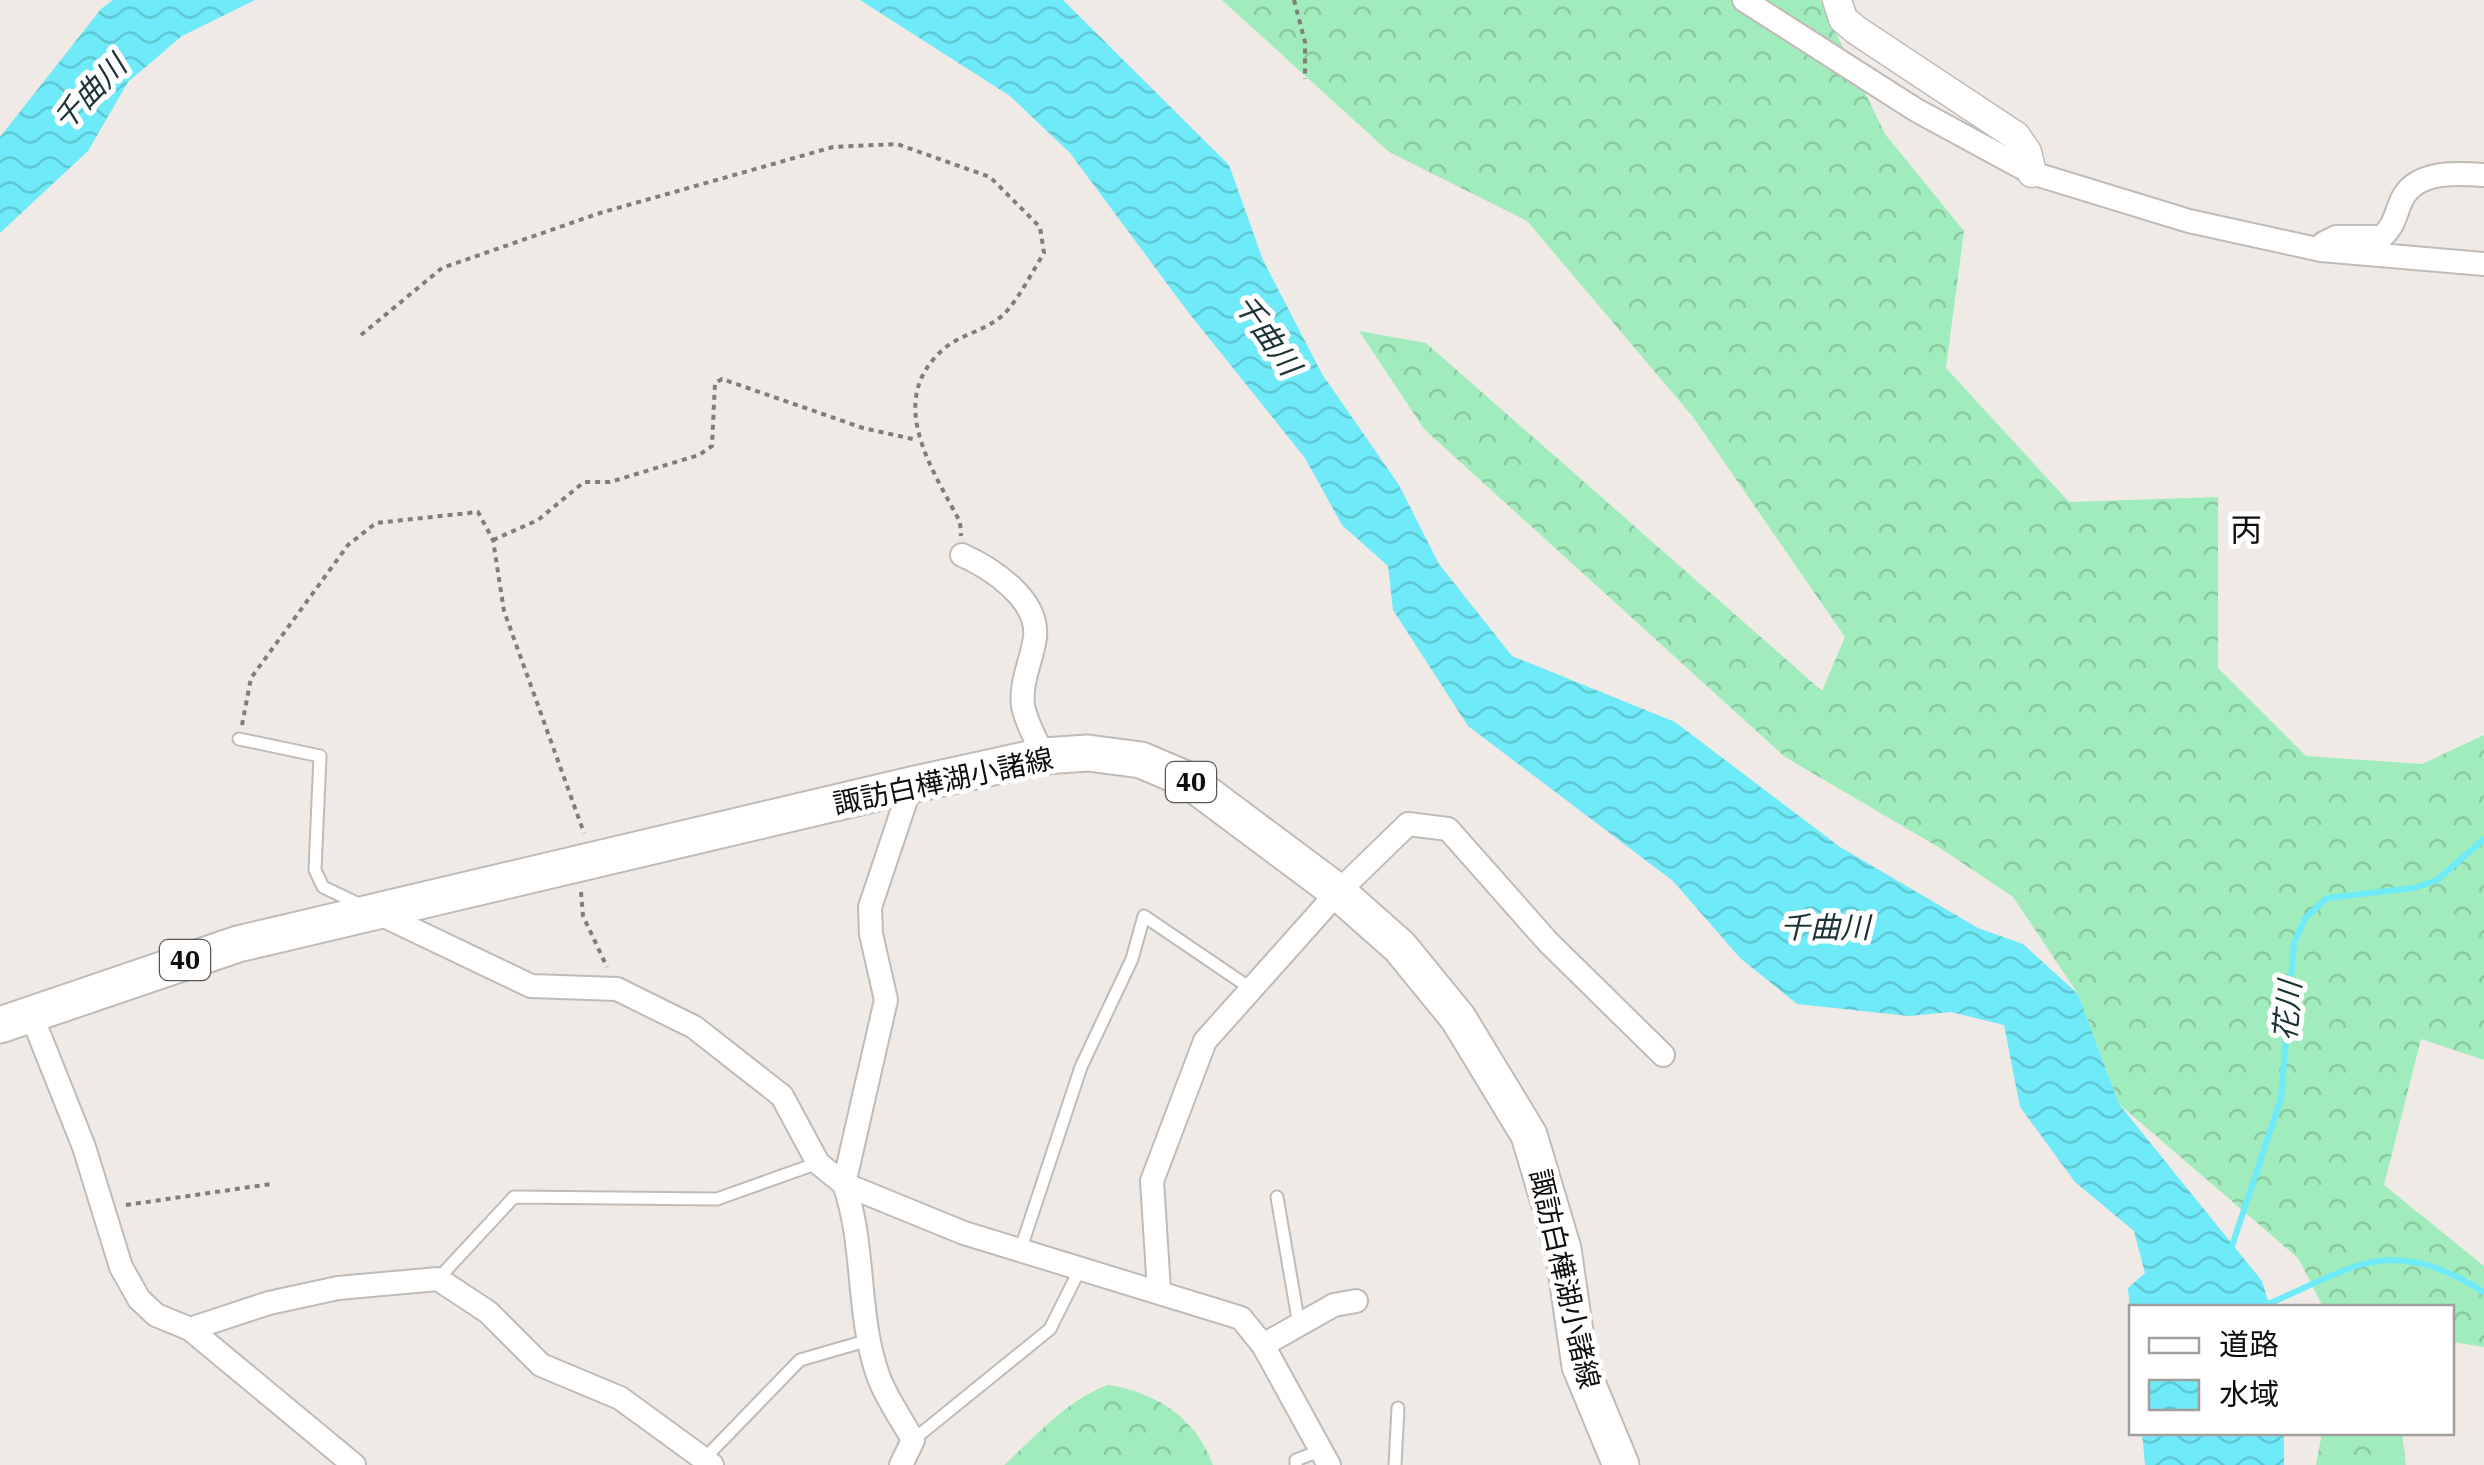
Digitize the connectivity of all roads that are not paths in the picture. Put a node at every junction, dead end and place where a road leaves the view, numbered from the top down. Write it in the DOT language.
graph roads {
  1 [pos="1744,0"];
  2 [pos="1838,0"];
  3 [pos="2032,173"];
  4 [pos="2484,176"];
  5 [pos="2321,250"];
  6 [pos="2484,264"];
  7 [pos="962,556"];
  8 [pos="239,739"];
  9 [pos="1044,756"];
  10 [pos="911,785"];
  11 [pos="1338,892"];
  12 [pos="374,911"];
  13 [pos="1252,990"];
  14 [pos="16,1019"];
  15 [pos="1664,1054"];
  16 [pos="818,1163"];
  17 [pos="844,1184"];
  18 [pos="1277,1197"];
  19 [pos="1020,1251"];
  20 [pos="1078,1271"];
  21 [pos="438,1279"];
  22 [pos="1159,1290"];
  23 [pos="1356,1301"];
  24 [pos="1299,1325"];
  25 [pos="190,1329"];
  26 [pos="870,1340"];
  27 [pos="1263,1346"];
  28 [pos="1398,1408"];
  29 [pos="913,1440"];
  30 [pos="1324,1458"];
  31 [pos="708,1461"];
  32 [pos="354,1465"];
  33 [pos="900,1465"];
  34 [pos="1296,1465"];
  35 [pos="1395,1465"];
  36 [pos="1620,1465"];
  1 -- 3 [label="street"];
  2 -- 3 [label="street"];
  3 -- 5 [label="street"];
  4 -- 5 [label="street"];
  5 -- 6 [label="street"];
  7 -- 9 [label="street"];
  8 -- 12 [label="lane"];
  9 -- 10 [label="main road, 諏訪白樺湖小諸線 / 40"];
  9 -- 11 [label="main road, 諏訪白樺湖小諸線 / 40"];
  10 -- 12 [label="main road, 諏訪白樺湖小諸線 / 40"];
  10 -- 17 [label="street"];
  11 -- 13 [label="street"];
  11 -- 15 [label="street"];
  11 -- 36 [label="main road, 諏訪白樺湖小諸線 / 40"];
  12 -- 14 [label="main road, 諏訪白樺湖小諸線 / 40"];
  12 -- 16 [label="street"];
  13 -- 19 [label="lane"];
  13 -- 22 [label="street"];
  14 -- 25 [label="street"];
  16 -- 17 [label="street"];
  16 -- 21 [label="lane"];
  17 -- 19 [label="street"];
  17 -- 26 [label="street"];
  18 -- 24 [label="lane"];
  19 -- 20 [label="street"];
  20 -- 22 [label="street"];
  20 -- 29 [label="lane"];
  21 -- 25 [label="street"];
  21 -- 31 [label="street"];
  22 -- 27 [label="street"];
  23 -- 24 [label="street"];
  24 -- 27 [label="street"];
  25 -- 32 [label="street"];
  26 -- 29 [label="street"];
  26 -- 31 [label="lane"];
  27 -- 30 [label="street"];
  28 -- 35 [label="lane"];
  29 -- 33 [label="street"];
  30 -- 34 [label="lane"];
}
